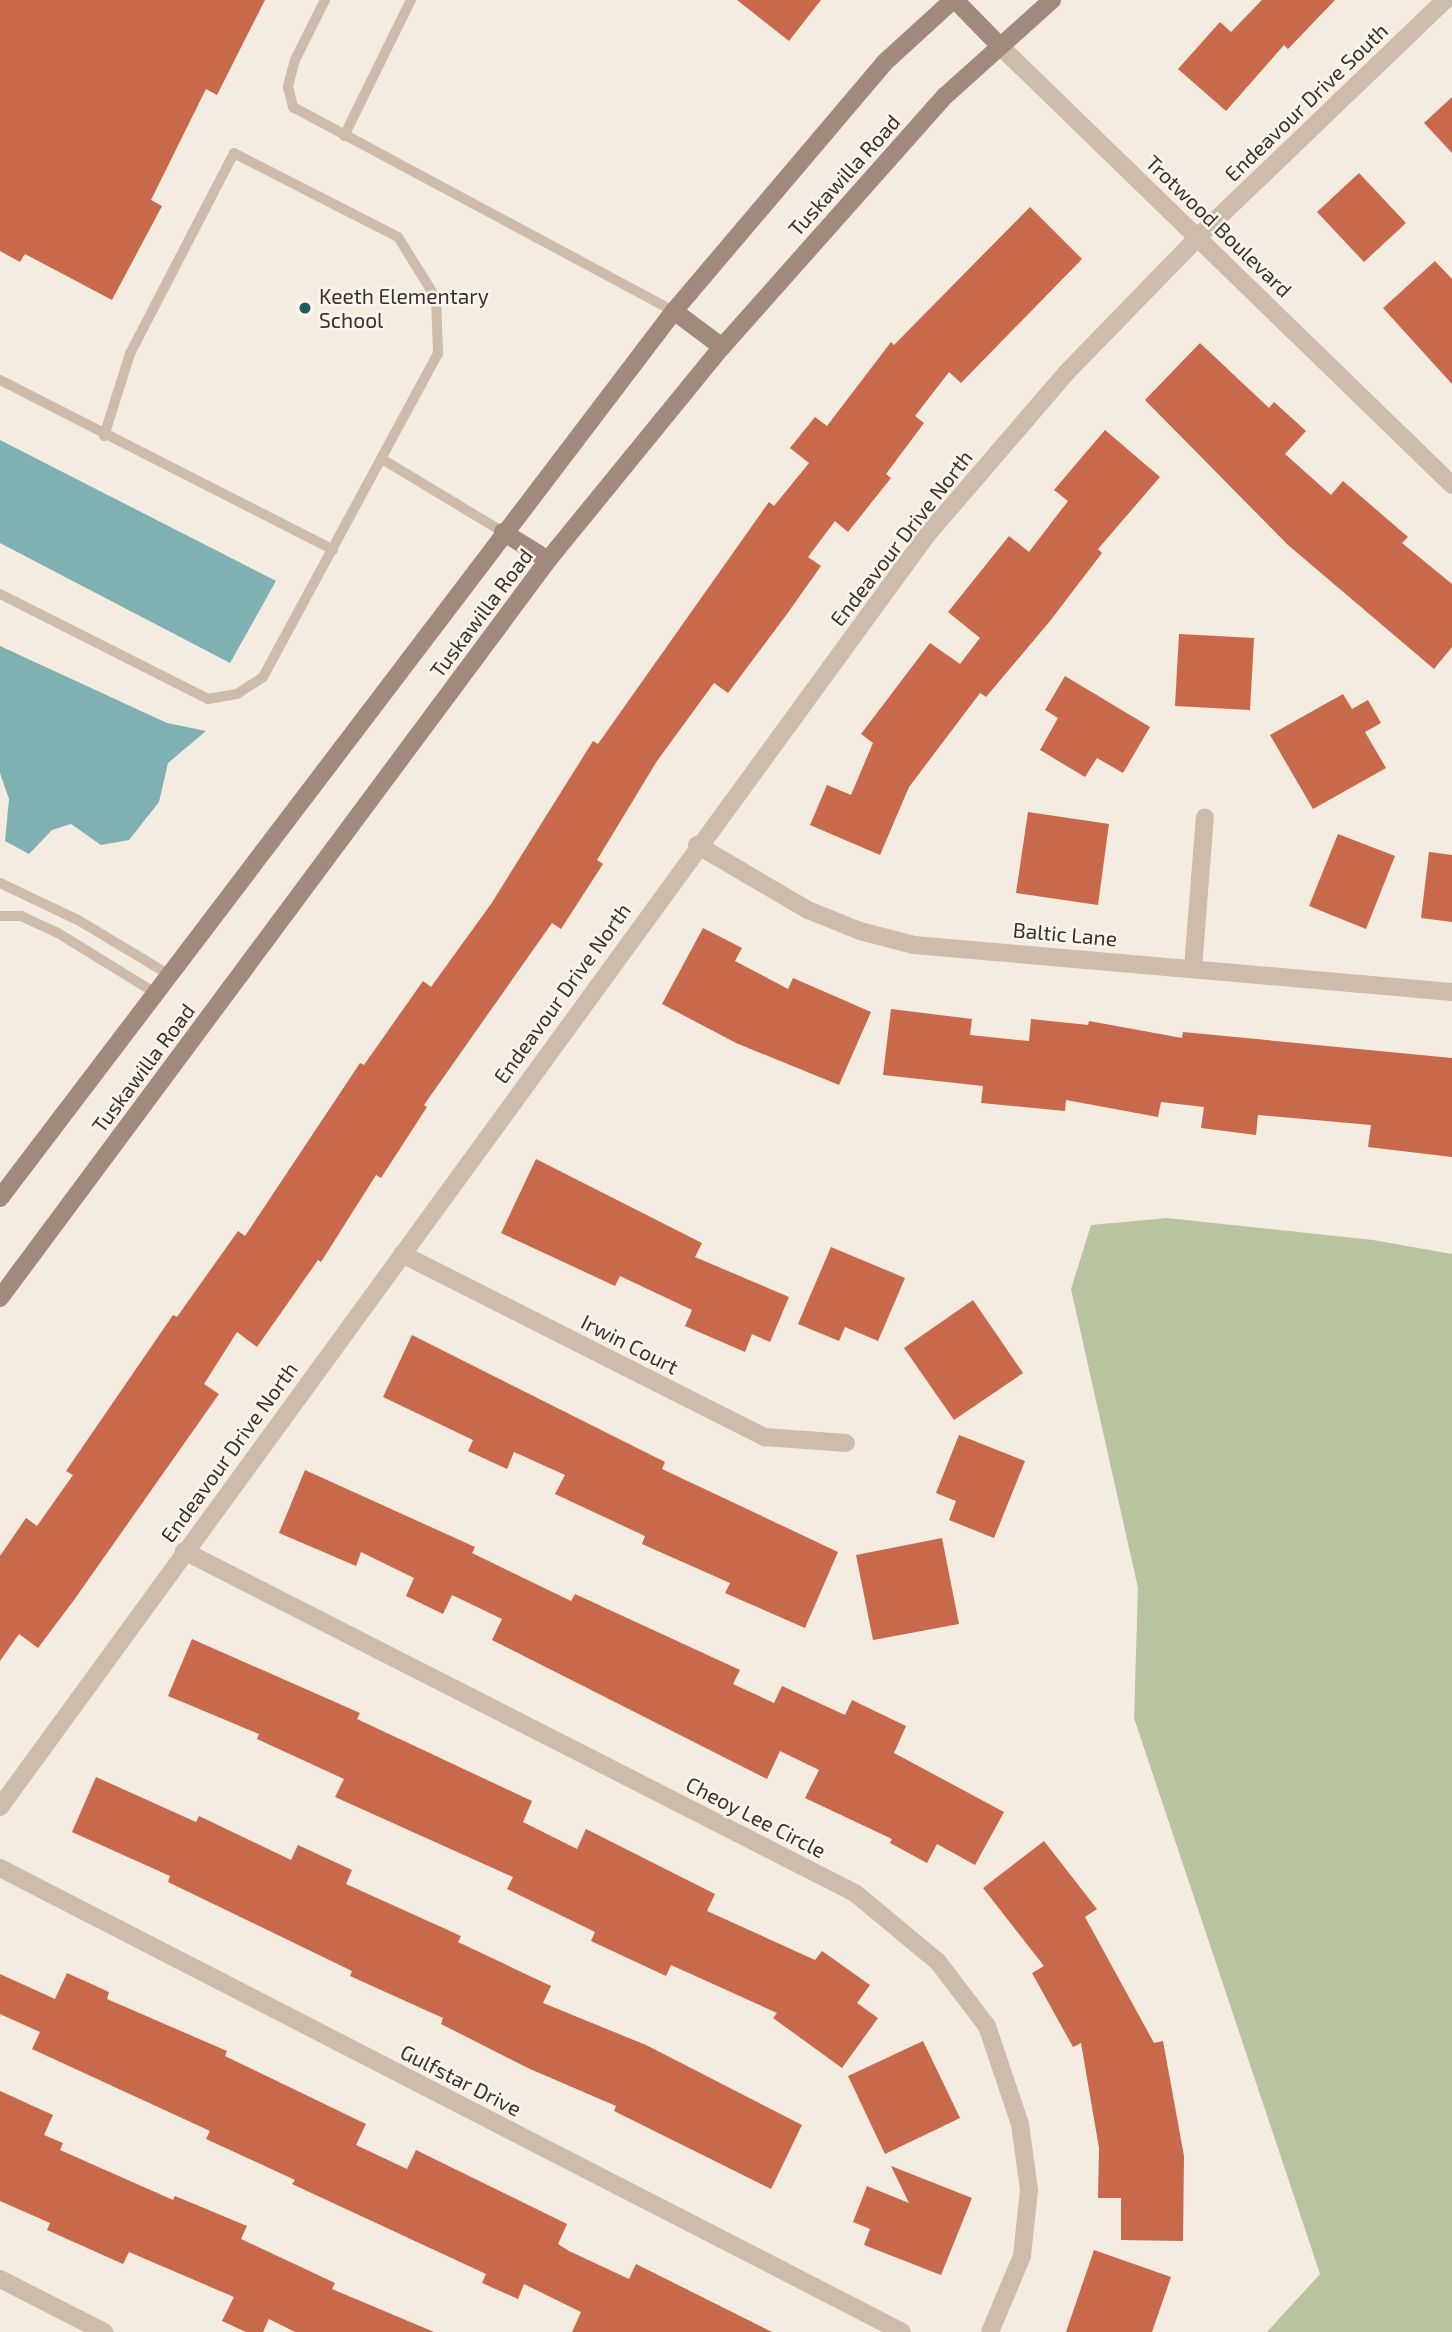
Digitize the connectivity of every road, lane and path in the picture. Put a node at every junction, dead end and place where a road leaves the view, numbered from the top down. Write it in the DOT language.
graph roads {
  1 [pos="325,0"];
  2 [pos="411,0"];
  3 [pos="954,0"];
  4 [pos="1052,0"];
  5 [pos="1445,0"];
  6 [pos="1000,46"];
  7 [pos="344,136"];
  8 [pos="1199,236"];
  9 [pos="674,311"];
  10 [pos="722,347"];
  11 [pos="0,380"];
  12 [pos="104,436"];
  13 [pos="383,459"];
  14 [pos="1452,485"];
  15 [pos="503,532"];
  16 [pos="332,550"];
  17 [pos="548,560"];
  18 [pos="0,594"];
  19 [pos="1205,817"];
  20 [pos="697,845"];
  21 [pos="0,883"];
  22 [pos="0,916"];
  23 [pos="1193,968"];
  24 [pos="168,974"];
  25 [pos="154,992"];
  26 [pos="1452,992"];
  27 [pos="0,1198"];
  28 [pos="402,1254"];
  29 [pos="0,1298"];
  30 [pos="846,1443"];
  31 [pos="184,1551"];
  32 [pos="0,1807"];
  33 [pos="0,1868"];
  34 [pos="0,2279"];
  35 [pos="104,2332"];
  36 [pos="902,2332"];
  37 [pos="990,2332"];
  1 -- 7 [label="lane"];
  2 -- 7 [label="lane"];
  3 -- 6 [label="main road, Trotwood Boulevard"];
  3 -- 9 [label="main road, Tuskawilla Road"];
  4 -- 6 [label="main road, Tuskawilla Road"];
  5 -- 8 [label="street, Endeavour Drive South"];
  6 -- 8 [label="street, Trotwood Boulevard"];
  6 -- 10 [label="main road, Tuskawilla Road"];
  7 -- 9 [label="lane"];
  8 -- 14 [label="street, Trotwood Boulevard"];
  8 -- 20 [label="street, Endeavour Drive North"];
  9 -- 10 [label="main road"];
  9 -- 15 [label="main road, Tuskawilla Road"];
  10 -- 17 [label="main road, Tuskawilla Road"];
  11 -- 12 [label="lane"];
  12 -- 13 [label="lane"];
  12 -- 16 [label="lane"];
  13 -- 15 [label="lane"];
  13 -- 16 [label="lane"];
  15 -- 17 [label="main road"];
  15 -- 24 [label="main road, Tuskawilla Road"];
  16 -- 18 [label="lane"];
  17 -- 29 [label="main road, Tuskawilla Road"];
  19 -- 23 [label="street"];
  20 -- 23 [label="street, Baltic Lane"];
  20 -- 28 [label="street, Endeavour Drive North"];
  21 -- 24 [label="lane"];
  22 -- 25 [label="lane"];
  23 -- 26 [label="street, Baltic Lane"];
  24 -- 25 [label="main road, Tuskawilla Road"];
  25 -- 27 [label="main road, Tuskawilla Road"];
  28 -- 30 [label="street, Irwin Court"];
  28 -- 31 [label="street, Endeavour Drive North"];
  31 -- 32 [label="street, Endeavour Drive North"];
  31 -- 37 [label="street, Cheoy Lee Circle"];
  33 -- 36 [label="street, Gulfstar Drive"];
  34 -- 35 [label="street"];
}
